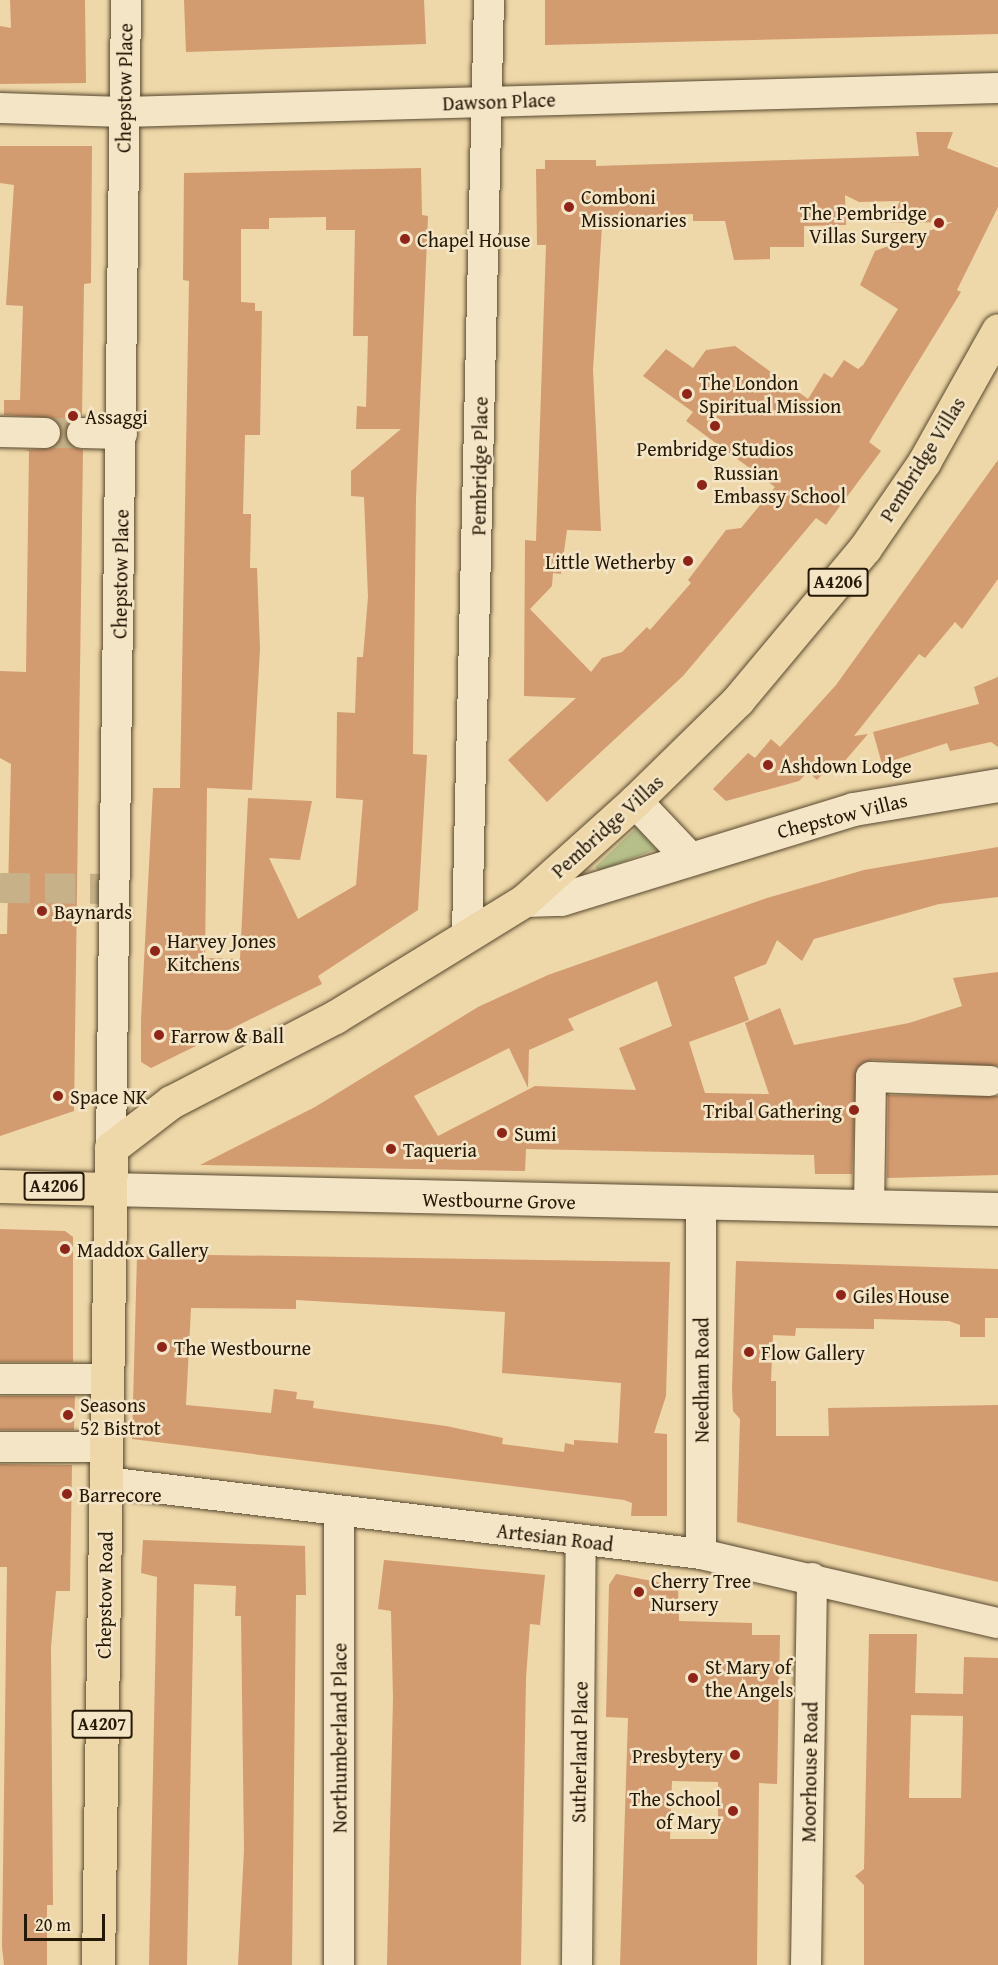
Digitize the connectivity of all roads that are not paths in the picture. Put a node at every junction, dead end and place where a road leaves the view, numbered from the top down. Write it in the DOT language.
graph roads {
  1 [pos="126,0"];
  2 [pos="489,0"];
  3 [pos="998,88"];
  4 [pos="488,102"];
  5 [pos="0,108"];
  6 [pos="123,112"];
  7 [pos="998,330"];
  8 [pos="0,432"];
  9 [pos="45,433"];
  10 [pos="82,433"];
  11 [pos="122,434"];
  12 [pos="998,784"];
  13 [pos="635,801"];
  14 [pos="688,857"];
  15 [pos="525,900"];
  16 [pos="467,933"];
  17 [pos="990,1081"];
  18 [pos="111,1148"];
  19 [pos="0,1185"];
  20 [pos="107,1189"];
  21 [pos="701,1205"];
  22 [pos="869,1207"];
  23 [pos="998,1209"];
  24 [pos="0,1379"];
  25 [pos="106,1379"];
  26 [pos="0,1447"];
  27 [pos="106,1447"];
  28 [pos="106,1482"];
  29 [pos="339,1511"];
  30 [pos="581,1540"];
  31 [pos="701,1554"];
  32 [pos="812,1578"];
  33 [pos="998,1623"];
  34 [pos="98,1965"];
  35 [pos="339,1965"];
  36 [pos="576,1965"];
  37 [pos="806,1965"];
  1 -- 6 [label="street, Chepstow Place"];
  2 -- 4 [label="street, Pembridge Place"];
  3 -- 4 [label="street, Dawson Place"];
  4 -- 6 [label="street, Dawson Place"];
  4 -- 16 [label="street, Pembridge Place"];
  5 -- 6 [label="street, Dawson Place"];
  6 -- 11 [label="street, Chepstow Place"];
  7 -- 13 [label="main road, Pembridge Villas / A4206"];
  8 -- 9 [label="street"];
  10 -- 11 [label="street"];
  11 -- 18 [label="street, Chepstow Place"];
  12 -- 14 [label="street, Chepstow Villas"];
  13 -- 14 [label="street"];
  13 -- 15 [label="main road, Pembridge Villas / A4206"];
  14 -- 15 [label="street, Chepstow Villas"];
  15 -- 16 [label="main road, Pembridge Villas / A4206"];
  16 -- 18 [label="main road, Pembridge Villas / A4206"];
  17 -- 22 [label="street"];
  18 -- 20 [label="main road, A4206"];
  19 -- 20 [label="main road, Westbourne Grove / A4206"];
  20 -- 21 [label="street, Westbourne Grove"];
  20 -- 25 [label="main road, Chepstow Road / A4207"];
  21 -- 22 [label="street, Westbourne Grove"];
  21 -- 31 [label="street, Needham Road"];
  22 -- 23 [label="street, Westbourne Grove"];
  24 -- 25 [label="street"];
  25 -- 27 [label="main road, Chepstow Road / A4207"];
  26 -- 27 [label="street"];
  27 -- 28 [label="main road, Chepstow Road / A4207"];
  28 -- 29 [label="street, Artesian Road"];
  28 -- 34 [label="main road, Chepstow Road / A4207"];
  29 -- 30 [label="street, Artesian Road"];
  29 -- 35 [label="street, Northumberland Place"];
  30 -- 31 [label="street, Artesian Road"];
  30 -- 36 [label="street, Sutherland Place"];
  31 -- 32 [label="street, Artesian Road"];
  32 -- 33 [label="street, Artesian Road"];
  32 -- 37 [label="street, Moorhouse Road"];
}
